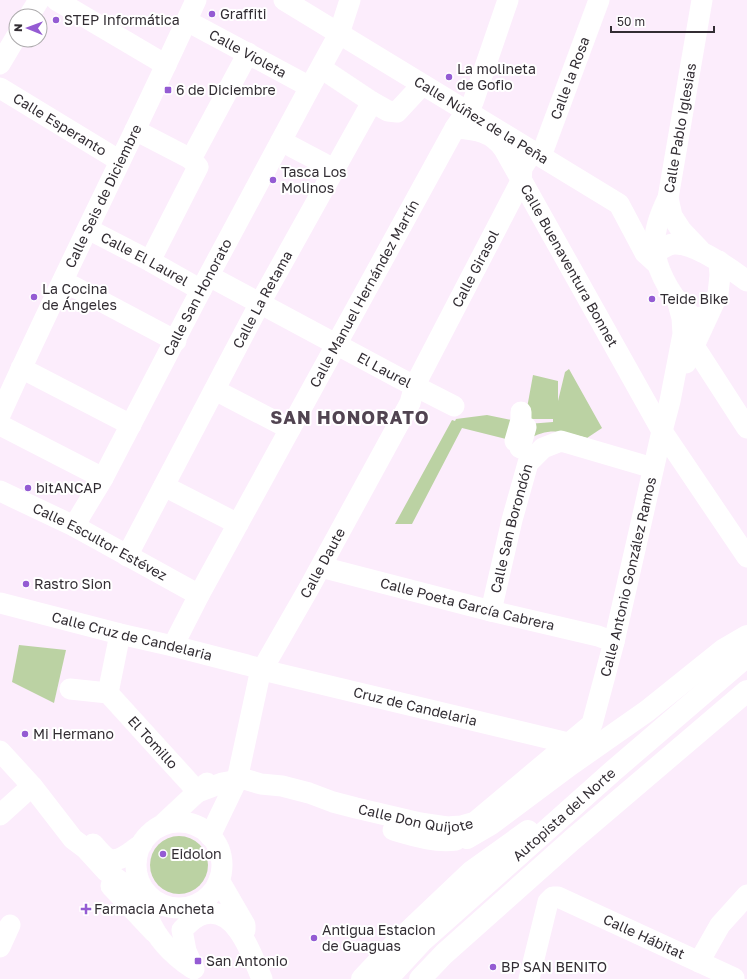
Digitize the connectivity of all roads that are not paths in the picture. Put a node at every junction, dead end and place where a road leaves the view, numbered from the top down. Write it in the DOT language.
graph roads {
  1 [pos="56,0"];
  2 [pos="196,0"];
  3 [pos="284,0"];
  4 [pos="350,0"];
  5 [pos="508,0"];
  6 [pos="599,0"];
  7 [pos="702,0"];
  8 [pos="187,21"];
  9 [pos="339,34"];
  10 [pos="248,53"];
  11 [pos="166,65"];
  12 [pos="321,68"];
  13 [pos="422,85"];
  14 [pos="310,87"];
  15 [pos="0,88"];
  16 [pos="372,102"];
  17 [pos="461,120"];
  18 [pos="135,130"];
  19 [pos="281,141"];
  20 [pos="537,153"];
  21 [pos="191,159"];
  22 [pos="120,161"];
  23 [pos="334,169"];
  24 [pos="521,181"];
  25 [pos="668,198"];
  26 [pos="88,229"];
  27 [pos="655,258"];
  28 [pos="150,261"];
  29 [pos="724,262"];
  30 [pos="63,281"];
  31 [pos="747,281"];
  32 [pos="205,283"];
  33 [pos="718,294"];
  34 [pos="260,303"];
  35 [pos="678,303"];
  36 [pos="708,315"];
  37 [pos="176,341"];
  38 [pos="337,343"];
  39 [pos="694,346"];
  40 [pos="21,368"];
  41 [pos="415,385"];
  42 [pos="215,390"];
  43 [pos="670,400"];
  44 [pos="454,406"];
  45 [pos="521,412"];
  46 [pos="0,415"];
  47 [pos="0,425"];
  48 [pos="131,425"];
  49 [pos="747,428"];
  50 [pos="290,429"];
  51 [pos="662,431"];
  52 [pos="523,448"];
  53 [pos="653,468"];
  54 [pos="103,478"];
  55 [pos="164,486"];
  56 [pos="0,491"];
  57 [pos="238,524"];
  58 [pos="74,526"];
  59 [pos="746,553"];
  60 [pos="127,556"];
  61 [pos="321,567"];
  62 [pos="199,595"];
  63 [pos="0,603"];
  64 [pos="491,611"];
  65 [pos="120,634"];
  66 [pos="747,636"];
  67 [pos="614,642"];
  68 [pos="174,646"];
  69 [pos="747,656"];
  70 [pos="262,670"];
  71 [pos="70,689"];
  72 [pos="747,691"];
  73 [pos="108,693"];
  74 [pos="568,742"];
  75 [pos="245,746"];
  76 [pos="0,751"];
  77 [pos="613,771"];
  78 [pos="237,780"];
  79 [pos="261,784"];
  80 [pos="32,786"];
  81 [pos="198,792"];
  82 [pos="0,815"];
  83 [pos="162,825"];
  84 [pos="210,836"];
  85 [pos="467,838"];
  86 [pos="73,839"];
  87 [pos="572,840"];
  88 [pos="142,844"];
  89 [pos="219,880"];
  90 [pos="146,893"];
  91 [pos="747,895"];
  92 [pos="194,909"];
  93 [pos="10,925"];
  94 [pos="154,932"];
  95 [pos="0,946"];
  96 [pos="248,947"];
  97 [pos="699,962"];
  98 [pos="194,966"];
  99 [pos="738,975"];
  100 [pos="262,979"];
  101 [pos="362,979"];
  102 [pos="387,979"];
  103 [pos="420,979"];
  104 [pos="441,979"];
  105 [pos="529,979"];
  1 -- 11 [label="street"];
  2 -- 8 [label="street, Calle Seis de Diciembre"];
  3 -- 9 [label="street, Calle Núñez de la Peña"];
  4 -- 9 [label="street, Calle San Honorato"];
  5 -- 17 [label="street, Calle Manuel Hernández Martín"];
  6 -- 20 [label="street, Calle la Rosa"];
  7 -- 25 [label="street, Calle Pablo Iglesias"];
  8 -- 10 [label="street, Calle Violeta"];
  8 -- 11 [label="street, Calle Seis de Diciembre"];
  9 -- 12 [label="street, Calle San Honorato"];
  9 -- 13 [label="street, Calle Núñez de la Peña"];
  10 -- 14 [label="street, Calle Violeta"];
  10 -- 21 [label="street"];
  11 -- 18 [label="street, Calle Seis de Diciembre"];
  12 -- 14 [label="street, Calle San Honorato"];
  12 -- 16 [label="street"];
  13 -- 16 [label="street"];
  13 -- 17 [label="street, Calle Núñez de la Peña"];
  14 -- 19 [label="street, Calle San Honorato"];
  15 -- 22 [label="street, Calle Esperanto"];
  16 -- 23 [label="street, Calle La Retama"];
  17 -- 20 [label="street, Calle Núñez de la Peña"];
  17 -- 24 [label="street, Calle Buenaventura Bonnet"];
  17 -- 38 [label="street, Calle Manuel Hernández Martín"];
  18 -- 21 [label="street"];
  18 -- 22 [label="street, Calle Seis de Diciembre"];
  19 -- 23 [label="street"];
  19 -- 32 [label="street, Calle San Honorato"];
  20 -- 24 [label="street, Calle Girasol"];
  20 -- 27 [label="street, Calle Núñez de la Peña"];
  21 -- 28 [label="street"];
  22 -- 26 [label="street, Calle Seis de Diciembre"];
  23 -- 34 [label="street, Calle La Retama"];
  24 -- 41 [label="street, Calle Girasol"];
  24 -- 51 [label="street, Calle Buenaventura Bonnet"];
  25 -- 27 [label="street, Calle Pablo Iglesias"];
  25 -- 29 [label="street"];
  26 -- 28 [label="street, Calle El Laurel"];
  26 -- 30 [label="street, Calle Seis de Diciembre"];
  27 -- 29 [label="street"];
  27 -- 35 [label="street"];
  28 -- 32 [label="street, Calle El Laurel"];
  29 -- 31 [label="street"];
  29 -- 33 [label="street, Calle Antonio González Ramos"];
  30 -- 37 [label="street"];
  30 -- 40 [label="street, Calle Seis de Diciembre"];
  31 -- 33 [label="street"];
  32 -- 34 [label="street, El Laurel"];
  32 -- 37 [label="street, Calle San Honorato"];
  33 -- 36 [label="street, Calle Antonio González Ramos"];
  34 -- 38 [label="street, El Laurel"];
  34 -- 42 [label="street, Calle La Retama"];
  35 -- 36 [label="street"];
  35 -- 43 [label="street, Calle Antonio González Ramos"];
  36 -- 39 [label="street, Calle Antonio González Ramos"];
  37 -- 48 [label="street, Calle San Honorato"];
  38 -- 41 [label="street, El Laurel"];
  38 -- 50 [label="street, Calle Manuel Hernández Martín"];
  39 -- 43 [label="street, Calle Antonio González Ramos"];
  39 -- 49 [label="street"];
  40 -- 46 [label="street, Calle Seis de Diciembre"];
  40 -- 48 [label="street"];
  41 -- 44 [label="street, El Laurel"];
  41 -- 61 [label="street, Calle Daute"];
  42 -- 50 [label="street"];
  42 -- 55 [label="street, Calle La Retama"];
  43 -- 51 [label="street, Calle Antonio González Ramos"];
  45 -- 52 [label="street"];
  47 -- 54 [label="street"];
  48 -- 54 [label="street, Calle San Honorato"];
  50 -- 57 [label="street, Calle Manuel Hernández Martín"];
  51 -- 53 [label="street, Calle Antonio González Ramos"];
  51 -- 59 [label="street, Calle Buenaventura Bonnet"];
  52 -- 53 [label="street, Calle San Borondón"];
  52 -- 64 [label="street, Calle San Borondón"];
  53 -- 67 [label="street, Calle Antonio González Ramos"];
  54 -- 58 [label="street, Calle San Honorato"];
  55 -- 57 [label="street"];
  55 -- 60 [label="street, Calle La Retama"];
  56 -- 58 [label="street, Calle Escultor Estévez"];
  57 -- 62 [label="street, Calle Manuel Hernández Martín"];
  58 -- 60 [label="street, Calle Escultor Estévez"];
  60 -- 62 [label="street, Calle Escultor Estévez"];
  61 -- 64 [label="street, Calle Poeta García Cabrera"];
  61 -- 70 [label="street, Calle Daute"];
  62 -- 68 [label="street, Calle Manuel Hernández Martín"];
  63 -- 65 [label="street, Calle Cruz de Candelaria"];
  64 -- 67 [label="street, Calle Poeta García Cabrera"];
  65 -- 68 [label="street, Calle Cruz de Candelaria"];
  65 -- 73 [label="street"];
  66 -- 85 [label="highway"];
  67 -- 74 [label="street, Calle Antonio González Ramos"];
  68 -- 70 [label="street, Calle Cruz de Candelaria"];
  69 -- 77 [label="highway, Autopista del Norte"];
  70 -- 74 [label="street, Cruz de Candelaria"];
  70 -- 75 [label="street, Calle Daute"];
  71 -- 73 [label="street"];
  72 -- 87 [label="highway, Autopista del Norte"];
  73 -- 81 [label="street, El Tomillo"];
  74 -- 79 [label="street, Calle Don Quijote"];
  75 -- 78 [label="street, Calle Daute"];
  75 -- 81 [label="street"];
  76 -- 80 [label="street"];
  77 -- 101 [label="highway"];
  77 -- 102 [label="highway, Autopista del Norte"];
  78 -- 79 [label="street, Calle Don Quijote"];
  78 -- 81 [label="street, Calle Don Quijote"];
  78 -- 84 [label="street, Calle Daute"];
  79 -- 85 [label="street, Calle Don Quijote"];
  80 -- 82 [label="street"];
  80 -- 86 [label="street"];
  80 -- 88 [label="street"];
  81 -- 83 [label="street"];
  83 -- 84 [label="street"];
  83 -- 88 [label="street"];
  84 -- 89 [label="street"];
  86 -- 90 [label="street"];
  86 -- 94 [label="street"];
  87 -- 103 [label="highway, Autopista del Norte"];
  87 -- 104 [label="highway"];
  88 -- 90 [label="street"];
  89 -- 92 [label="street"];
  89 -- 96 [label="street"];
  90 -- 92 [label="street"];
  90 -- 94 [label="street"];
  91 -- 97 [label="street"];
  92 -- 96 [label="street"];
  92 -- 98 [label="street"];
  93 -- 95 [label="street"];
  94 -- 98 [label="street"];
  96 -- 100 [label="street"];
  97 -- 99 [label="street, Calle Hábitat"];
  97 -- 105 [label="street, Calle Hábitat"];
}
